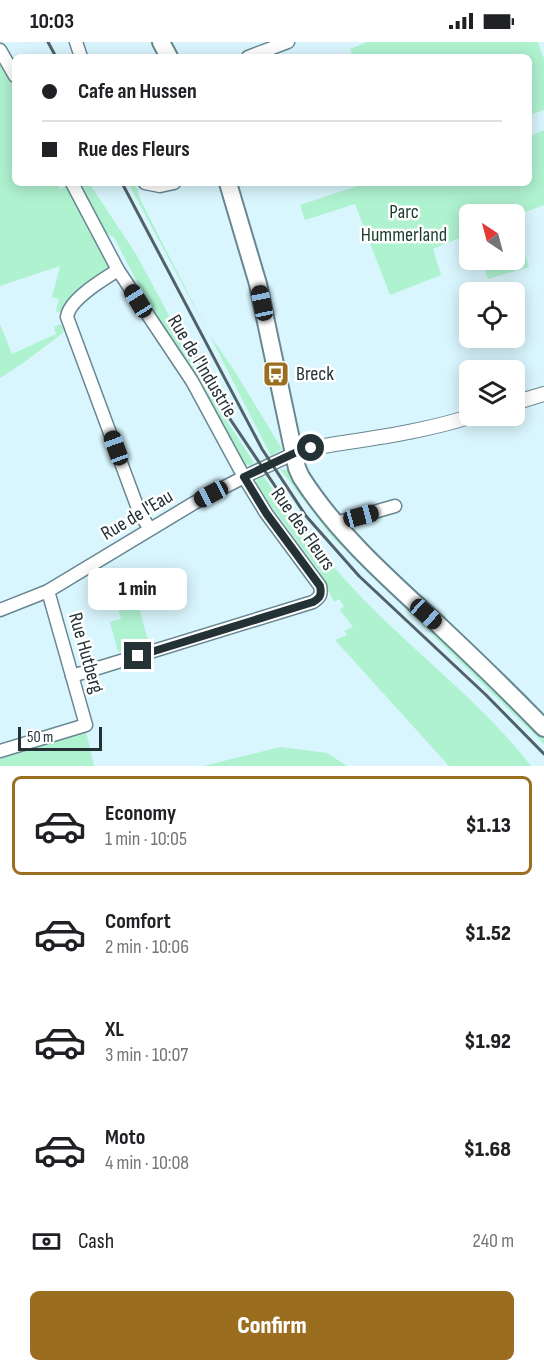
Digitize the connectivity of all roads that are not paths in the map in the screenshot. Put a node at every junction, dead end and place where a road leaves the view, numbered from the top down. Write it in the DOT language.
graph roads {
  1 [pos="288,42"];
  2 [pos="0,50"];
  3 [pos="256,54"];
  4 [pos="12,71"];
  5 [pos="74,186"];
  6 [pos="229,186"];
  7 [pos="118,270"];
  8 [pos="544,394"];
  9 [pos="525,400"];
  10 [pos="459,420"];
  11 [pos="295,453"];
  12 [pos="244,477"];
  13 [pos="395,507"];
  14 [pos="336,523"];
  15 [pos="150,529"];
  16 [pos="48,591"];
  17 [pos="0,610"];
  18 [pos="72,676"];
  19 [pos="544,728"];
  20 [pos="0,751"];
  1 -- 3 [label="street"];
  2 -- 4 [label="street"];
  5 -- 7 [label="street, Rue de l'Industrie"];
  6 -- 11 [label="main road"];
  7 -- 12 [label="street, Rue de l'Industrie"];
  7 -- 15 [label="street"];
  8 -- 9 [label="street"];
  10 -- 11 [label="street"];
  11 -- 12 [label="street, Rue de l'Eau"];
  11 -- 14 [label="main road"];
  12 -- 15 [label="street, Rue de l'Eau"];
  12 -- 18 [label="street, Rue des Fleurs"];
  13 -- 14 [label="street"];
  14 -- 19 [label="main road"];
  15 -- 16 [label="street, Rue de l'Eau"];
  16 -- 17 [label="street, Rue de l'Eau"];
  16 -- 18 [label="street, Rue Hutberg"];
  18 -- 20 [label="street, Rue Hutberg"];
}
